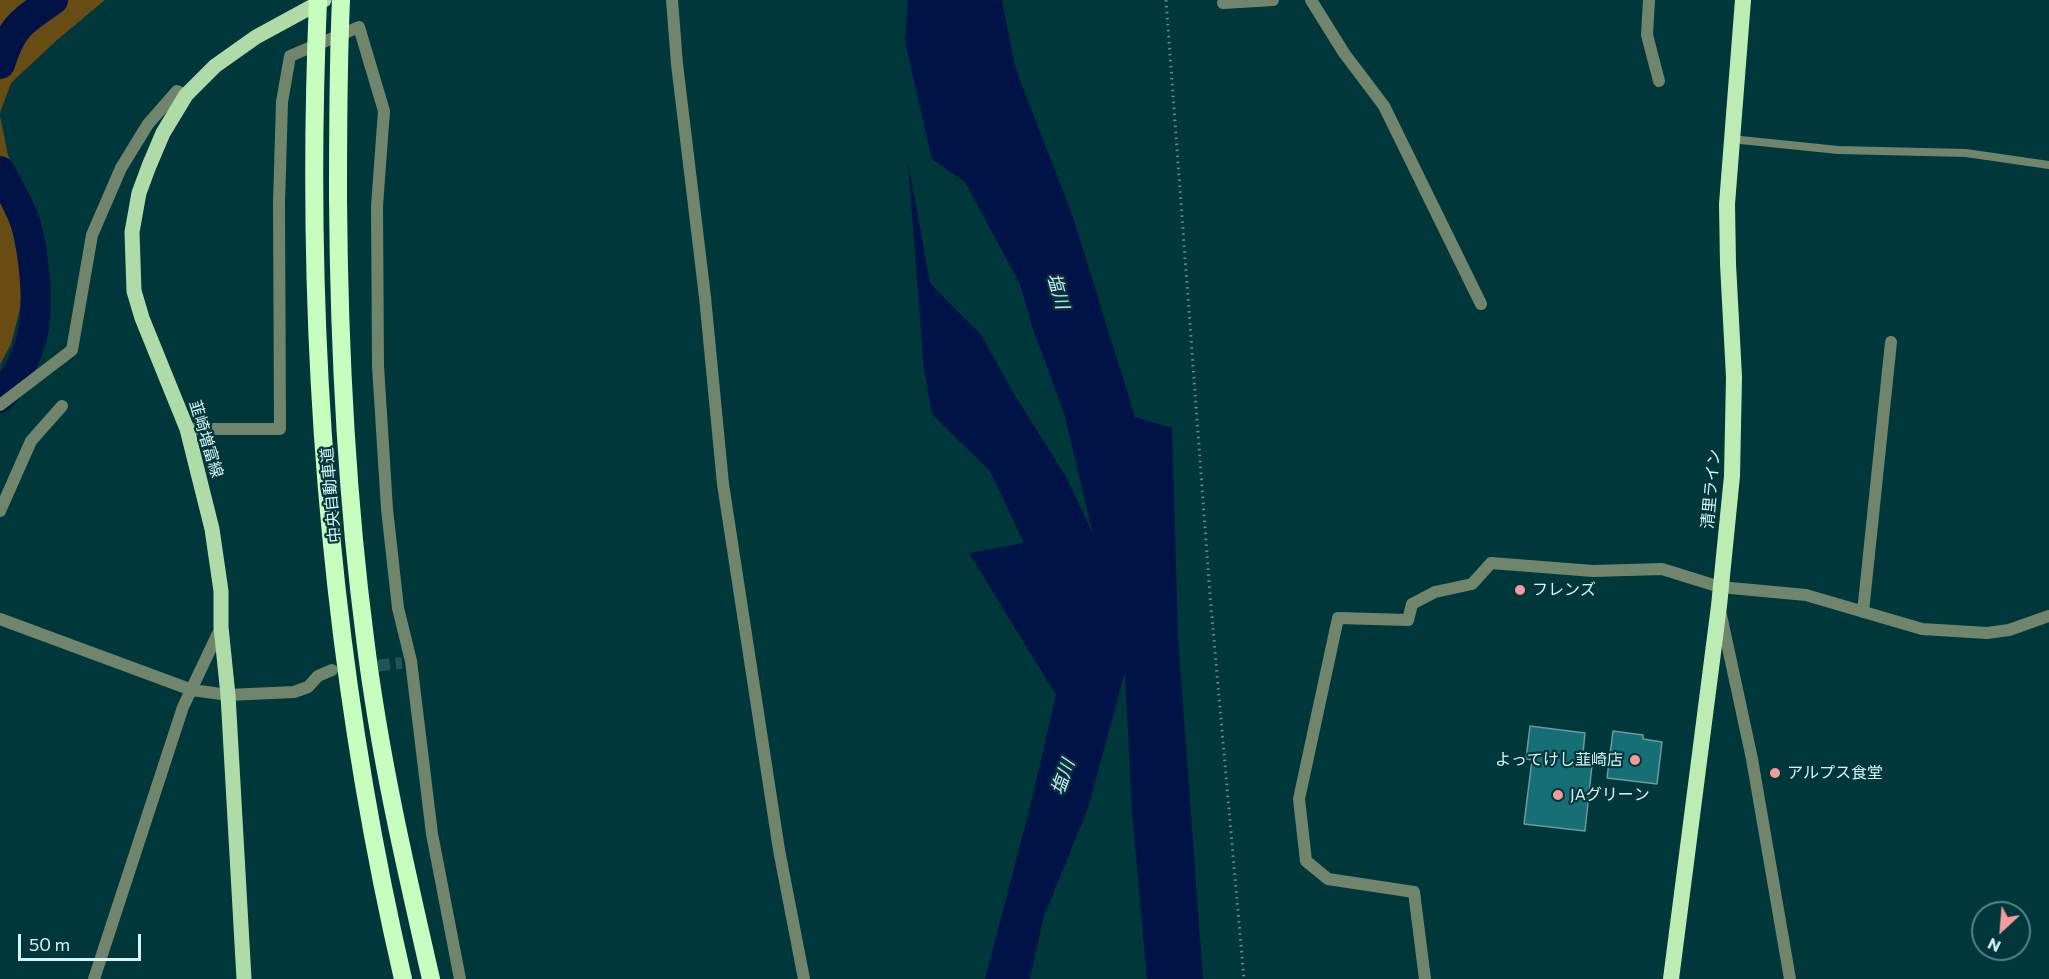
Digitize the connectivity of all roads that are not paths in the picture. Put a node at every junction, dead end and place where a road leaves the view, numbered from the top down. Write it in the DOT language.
graph roads {
  1 [pos="318,0"];
  2 [pos="324,0"];
  3 [pos="341,0"];
  4 [pos="672,0"];
  5 [pos="1268,0"];
  6 [pos="1273,0"];
  7 [pos="1311,0"];
  8 [pos="1649,0"];
  9 [pos="1743,0"];
  10 [pos="1222,3"];
  11 [pos="1659,81"];
  12 [pos="186,95"];
  13 [pos="1731,140"];
  14 [pos="2049,165"];
  15 [pos="1481,304"];
  16 [pos="1891,342"];
  17 [pos="0,405"];
  18 [pos="62,406"];
  19 [pos="187,429"];
  20 [pos="0,511"];
  21 [pos="1720,587"];
  22 [pos="1719,606"];
  23 [pos="1863,612"];
  24 [pos="2049,616"];
  25 [pos="0,619"];
  26 [pos="221,627"];
  27 [pos="332,670"];
  28 [pos="192,690"];
  29 [pos="228,695"];
  30 [pos="94,979"];
  31 [pos="244,979"];
  32 [pos="403,979"];
  33 [pos="431,979"];
  34 [pos="460,979"];
  35 [pos="804,979"];
  36 [pos="1425,979"];
  37 [pos="1671,979"];
  38 [pos="1790,979"];
  1 -- 32 [label="highway, 中央自動車道"];
  2 -- 12 [label="main road, 韮崎増富線"];
  3 -- 33 [label="highway, 中央自動車道"];
  4 -- 35 [label="street"];
  5 -- 6 [label="street"];
  5 -- 10 [label="street"];
  7 -- 15 [label="street"];
  8 -- 11 [label="street"];
  9 -- 13 [label="highway, 清里ライン"];
  12 -- 17 [label="street"];
  12 -- 19 [label="main road, 韮崎増富線"];
  13 -- 14 [label="lane"];
  13 -- 21 [label="highway, 清里ライン"];
  16 -- 23 [label="street"];
  18 -- 20 [label="street"];
  19 -- 26 [label="main road, 韮崎増富線"];
  19 -- 34 [label="street"];
  21 -- 22 [label="highway, 清里ライン"];
  21 -- 23 [label="street"];
  21 -- 36 [label="street"];
  22 -- 37 [label="highway, 清里ライン"];
  22 -- 38 [label="street"];
  23 -- 24 [label="street"];
  25 -- 28 [label="street"];
  26 -- 28 [label="street"];
  26 -- 29 [label="main road, 韮崎増富線"];
  27 -- 29 [label="street"];
  28 -- 29 [label="street"];
  28 -- 30 [label="street"];
  29 -- 31 [label="main road, 韮崎増富線"];
}
